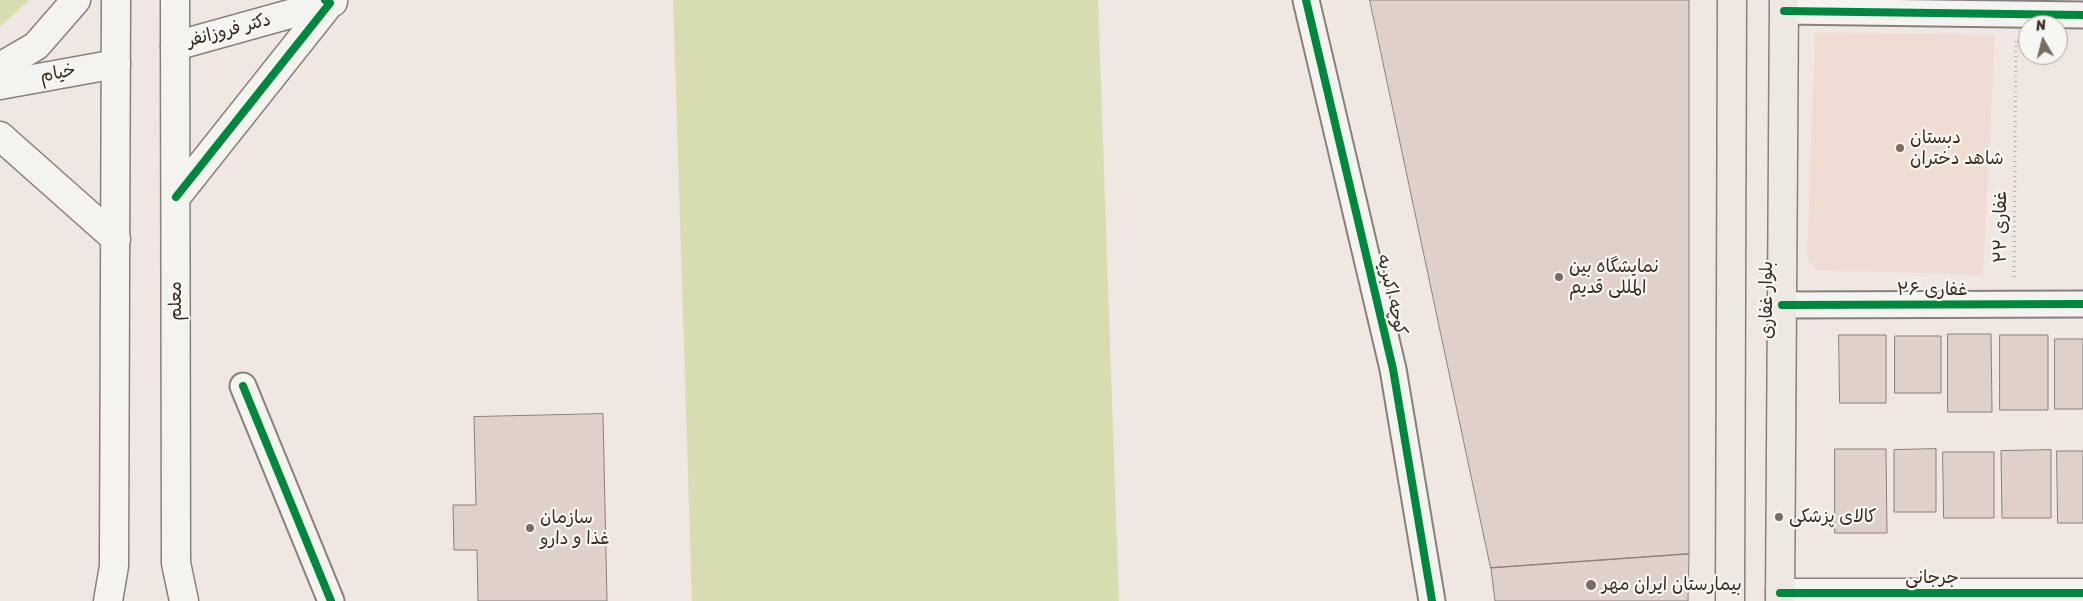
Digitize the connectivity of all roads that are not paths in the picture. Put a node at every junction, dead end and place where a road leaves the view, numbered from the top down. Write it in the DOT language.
graph roads {
  1 [pos="76,0"];
  2 [pos="116,0"];
  3 [pos="176,0"];
  4 [pos="1306,0"];
  5 [pos="1732,0"];
  6 [pos="332,1"];
  7 [pos="1784,6"];
  8 [pos="2083,15"];
  9 [pos="175,46"];
  10 [pos="116,64"];
  11 [pos="0,67"];
  12 [pos="0,85"];
  13 [pos="0,136"];
  14 [pos="176,197"];
  15 [pos="116,239"];
  16 [pos="2083,304"];
  17 [pos="1782,305"];
  18 [pos="243,386"];
  19 [pos="2083,593"];
  20 [pos="1780,597"];
  21 [pos="108,601"];
  22 [pos="184,601"];
  23 [pos="331,601"];
  24 [pos="1432,601"];
  25 [pos="1730,601"];
  1 -- 11 [label="main road"];
  2 -- 10 [label="main road"];
  3 -- 9 [label="main road, معلم"];
  4 -- 24 [label="street, کوچه اکبریه"];
  5 -- 25 [label="main road, بلوار غفاری"];
  6 -- 9 [label="main road, دکتر فروزانفر"];
  6 -- 14 [label="main road"];
  7 -- 8 [label="street"];
  7 -- 17 [label="main road, بلوار غفاری"];
  9 -- 14 [label="main road, معلم"];
  10 -- 12 [label="main road, خیام"];
  10 -- 15 [label="main road"];
  13 -- 15 [label="main road"];
  14 -- 22 [label="main road, معلم"];
  15 -- 21 [label="main road"];
  16 -- 17 [label="street, غفاری ۲۶"];
  17 -- 20 [label="main road, بلوار غفاری"];
  18 -- 23 [label="street"];
  19 -- 20 [label="main road, جرجانی"];
}
